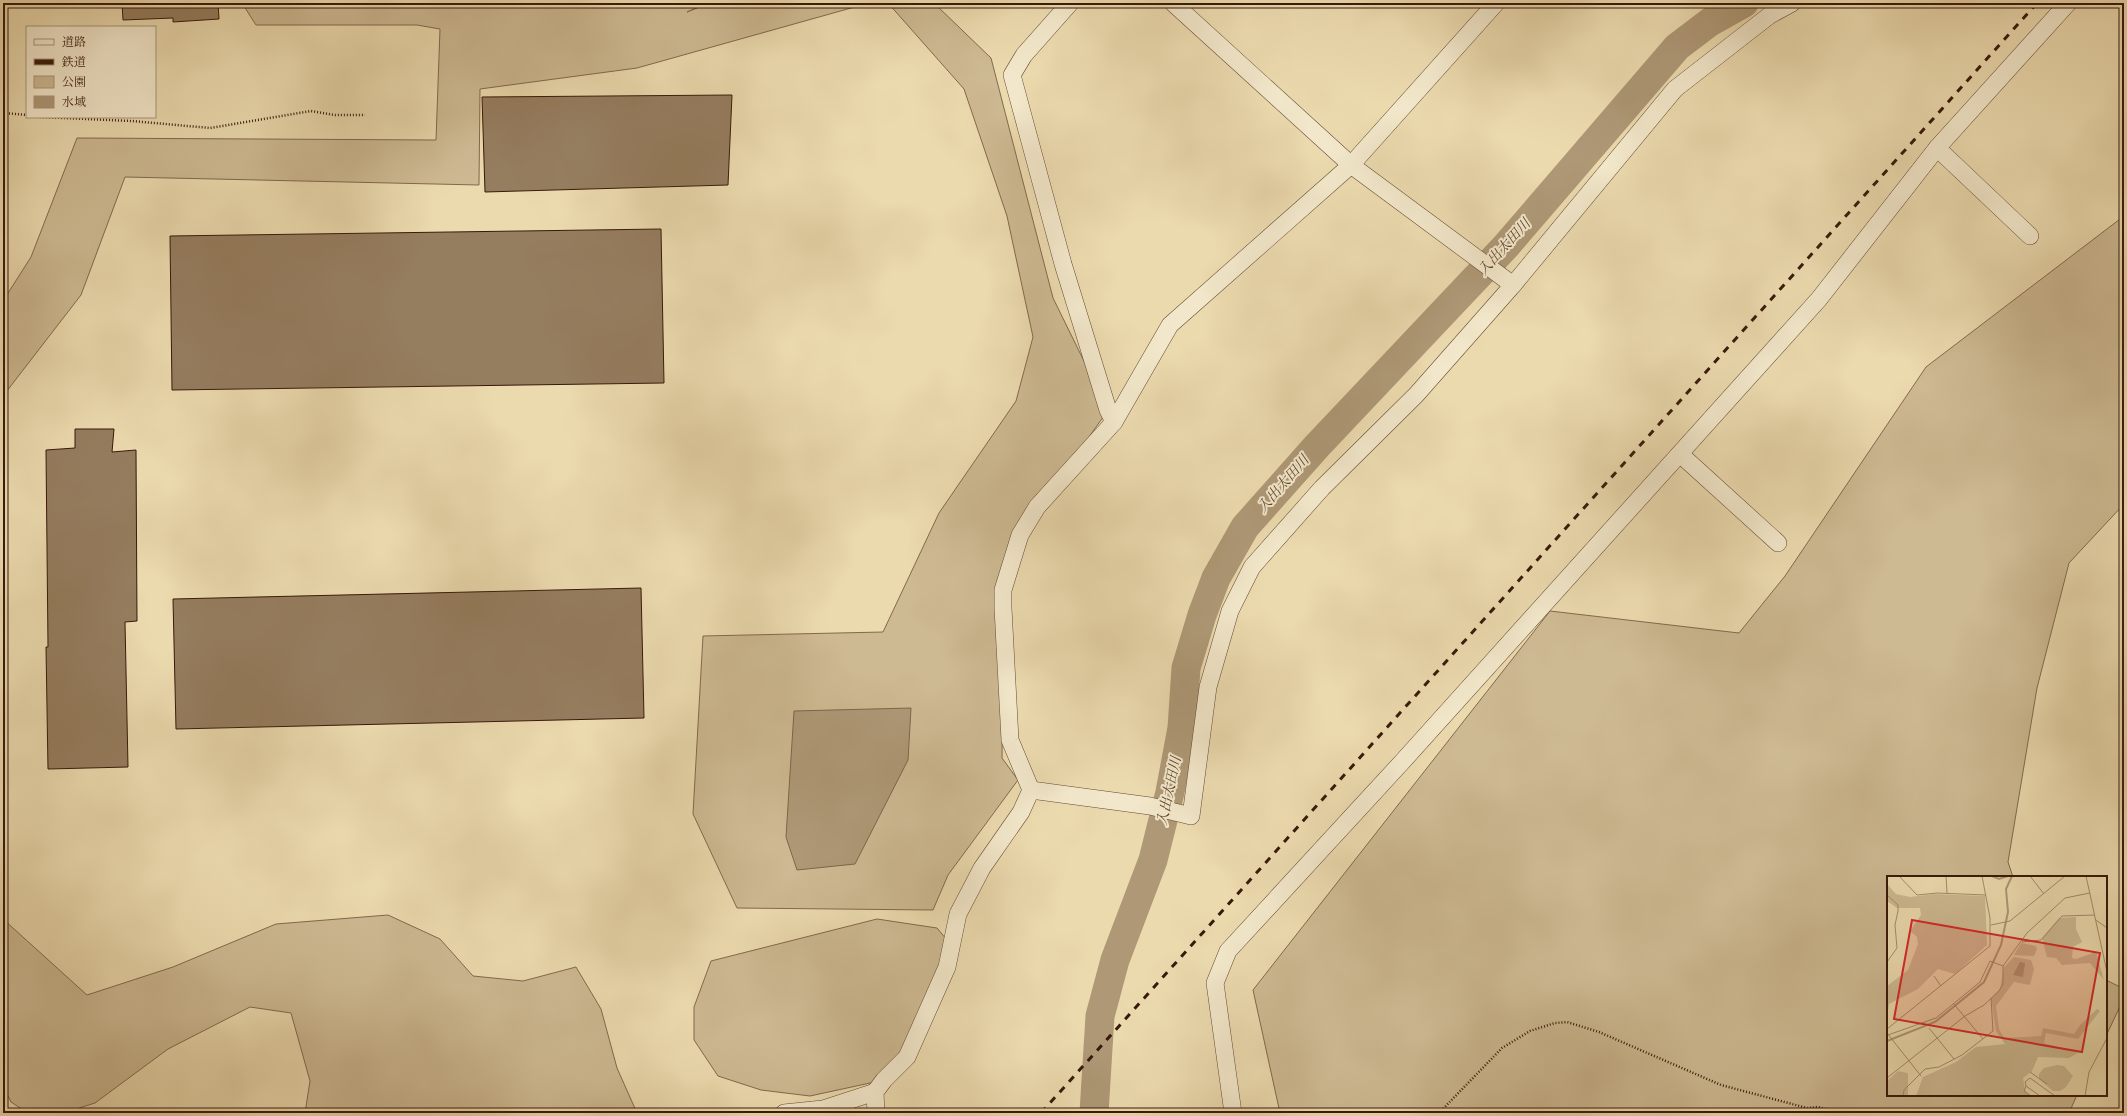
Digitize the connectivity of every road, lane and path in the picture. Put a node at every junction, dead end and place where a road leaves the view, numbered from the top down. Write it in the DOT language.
graph roads {
  1 [pos="1070,3"];
  2 [pos="1173,3"];
  3 [pos="1496,3"];
  4 [pos="1792,3"];
  5 [pos="2068,3"];
  6 [pos="3,113"];
  7 [pos="26,115"];
  8 [pos="365,115"];
  9 [pos="55,118"];
  10 [pos="1937,148"];
  11 [pos="1351,165"];
  12 [pos="2030,236"];
  13 [pos="1513,284"];
  14 [pos="1114,422"];
  15 [pos="1680,454"];
  16 [pos="1778,543"];
  17 [pos="1031,790"];
  18 [pos="875,1092"];
  19 [pos="784,1113"];
  20 [pos="876,1113"];
  21 [pos="1233,1113"];
  22 [pos="1439,1113"];
  23 [pos="1842,1113"];
  1 -- 14 [label="street"];
  2 -- 11 [label="street"];
  3 -- 11 [label="street"];
  4 -- 13 [label="street"];
  5 -- 10 [label="street"];
  6 -- 7 [label="path"];
  8 -- 9 [label="path"];
  10 -- 12 [label="street"];
  10 -- 15 [label="street"];
  11 -- 13 [label="street"];
  11 -- 14 [label="street"];
  13 -- 17 [label="street"];
  14 -- 17 [label="street"];
  15 -- 16 [label="street"];
  15 -- 21 [label="street"];
  17 -- 18 [label="street"];
  18 -- 19 [label="street"];
  18 -- 20 [label="street"];
  22 -- 23 [label="path"];
}
